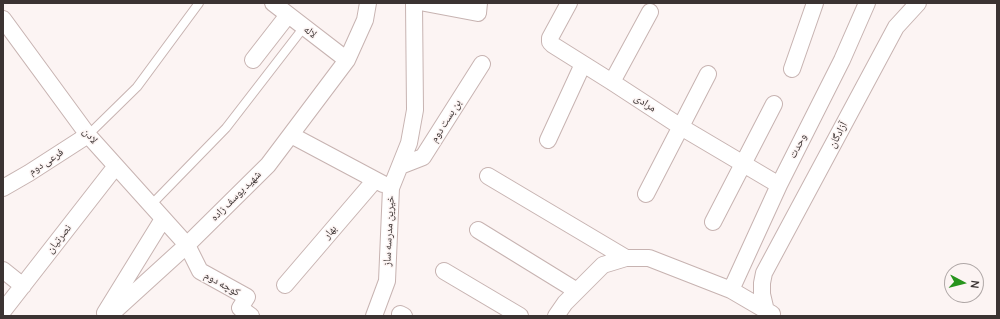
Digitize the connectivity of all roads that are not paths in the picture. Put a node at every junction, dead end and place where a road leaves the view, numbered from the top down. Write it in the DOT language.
graph roads {
  1 [pos="199,3"];
  2 [pos="273,3"];
  3 [pos="368,3"];
  4 [pos="414,3"];
  5 [pos="425,3"];
  6 [pos="479,3"];
  7 [pos="569,3"];
  8 [pos="815,3"];
  9 [pos="867,3"];
  10 [pos="918,3"];
  11 [pos="650,12"];
  12 [pos="288,15"];
  13 [pos="3,18"];
  14 [pos="304,27"];
  15 [pos="253,60"];
  16 [pos="346,60"];
  17 [pos="482,64"];
  18 [pos="583,64"];
  19 [pos="792,68"];
  20 [pos="708,74"];
  21 [pos="612,82"];
  22 [pos="774,104"];
  23 [pos="681,127"];
  24 [pos="88,135"];
  25 [pos="291,135"];
  26 [pos="548,140"];
  27 [pos="743,164"];
  28 [pos="116,166"];
  29 [pos="400,166"];
  30 [pos="488,176"];
  31 [pos="375,180"];
  32 [pos="779,185"];
  33 [pos="3,188"];
  34 [pos="391,188"];
  35 [pos="646,194"];
  36 [pos="151,205"];
  37 [pos="163,219"];
  38 [pos="713,222"];
  39 [pos="478,230"];
  40 [pos="187,245"];
  41 [pos="626,258"];
  42 [pos="3,270"];
  43 [pos="444,271"];
  44 [pos="285,285"];
  45 [pos="23,286"];
  46 [pos="731,290"];
  47 [pos="577,291"];
  48 [pos="3,311"];
  49 [pos="771,313"];
  50 [pos="103,316"];
  51 [pos="109,316"];
  52 [pos="251,316"];
  53 [pos="374,316"];
  54 [pos="520,316"];
  55 [pos="556,316"];
  1 -- 24 [label="lane"];
  2 -- 12 [label="street, لاله"];
  3 -- 16 [label="street, شهید یوسف زاده"];
  4 -- 29 [label="street, خیرین مدرسه ساز"];
  5 -- 6 [label="street"];
  7 -- 18 [label="street, مرادی"];
  8 -- 19 [label="street"];
  9 -- 32 [label="street, وحدت"];
  10 -- 49 [label="street, آزادگان"];
  11 -- 21 [label="street"];
  12 -- 14 [label="street, لاله"];
  12 -- 15 [label="street"];
  13 -- 24 [label="street, لادن"];
  14 -- 16 [label="street, لاله"];
  14 -- 36 [label="lane"];
  16 -- 25 [label="street, شهید یوسف زاده"];
  17 -- 29 [label="street, بن بست دوم"];
  18 -- 21 [label="street, مرادی"];
  18 -- 26 [label="street"];
  20 -- 23 [label="street"];
  21 -- 23 [label="street, مرادی"];
  22 -- 27 [label="street"];
  23 -- 27 [label="street, مرادی"];
  23 -- 35 [label="street"];
  24 -- 28 [label="street, لادن"];
  24 -- 33 [label="street, فرعی دوم"];
  25 -- 31 [label="street"];
  25 -- 40 [label="street, شهید یوسف زاده"];
  27 -- 32 [label="street, مرادی"];
  27 -- 38 [label="street"];
  28 -- 36 [label="street, لادن"];
  28 -- 45 [label="street, نصرتیان"];
  29 -- 34 [label="street, خیرین مدرسه ساز"];
  30 -- 41 [label="street"];
  31 -- 34 [label="street"];
  31 -- 44 [label="street, بهار"];
  32 -- 46 [label="street, وحدت"];
  34 -- 53 [label="street, خیرین مدرسه ساز"];
  36 -- 37 [label="street, لادن"];
  37 -- 40 [label="street, لادن"];
  37 -- 50 [label="street"];
  39 -- 47 [label="street"];
  40 -- 51 [label="street, شهید یوسف زاده"];
  40 -- 52 [label="street, کوچه دوم"];
  41 -- 46 [label="street"];
  41 -- 47 [label="street"];
  42 -- 45 [label="street"];
  43 -- 54 [label="street"];
  45 -- 48 [label="street, نصرتیان"];
  46 -- 49 [label="street"];
  47 -- 55 [label="street"];
}
